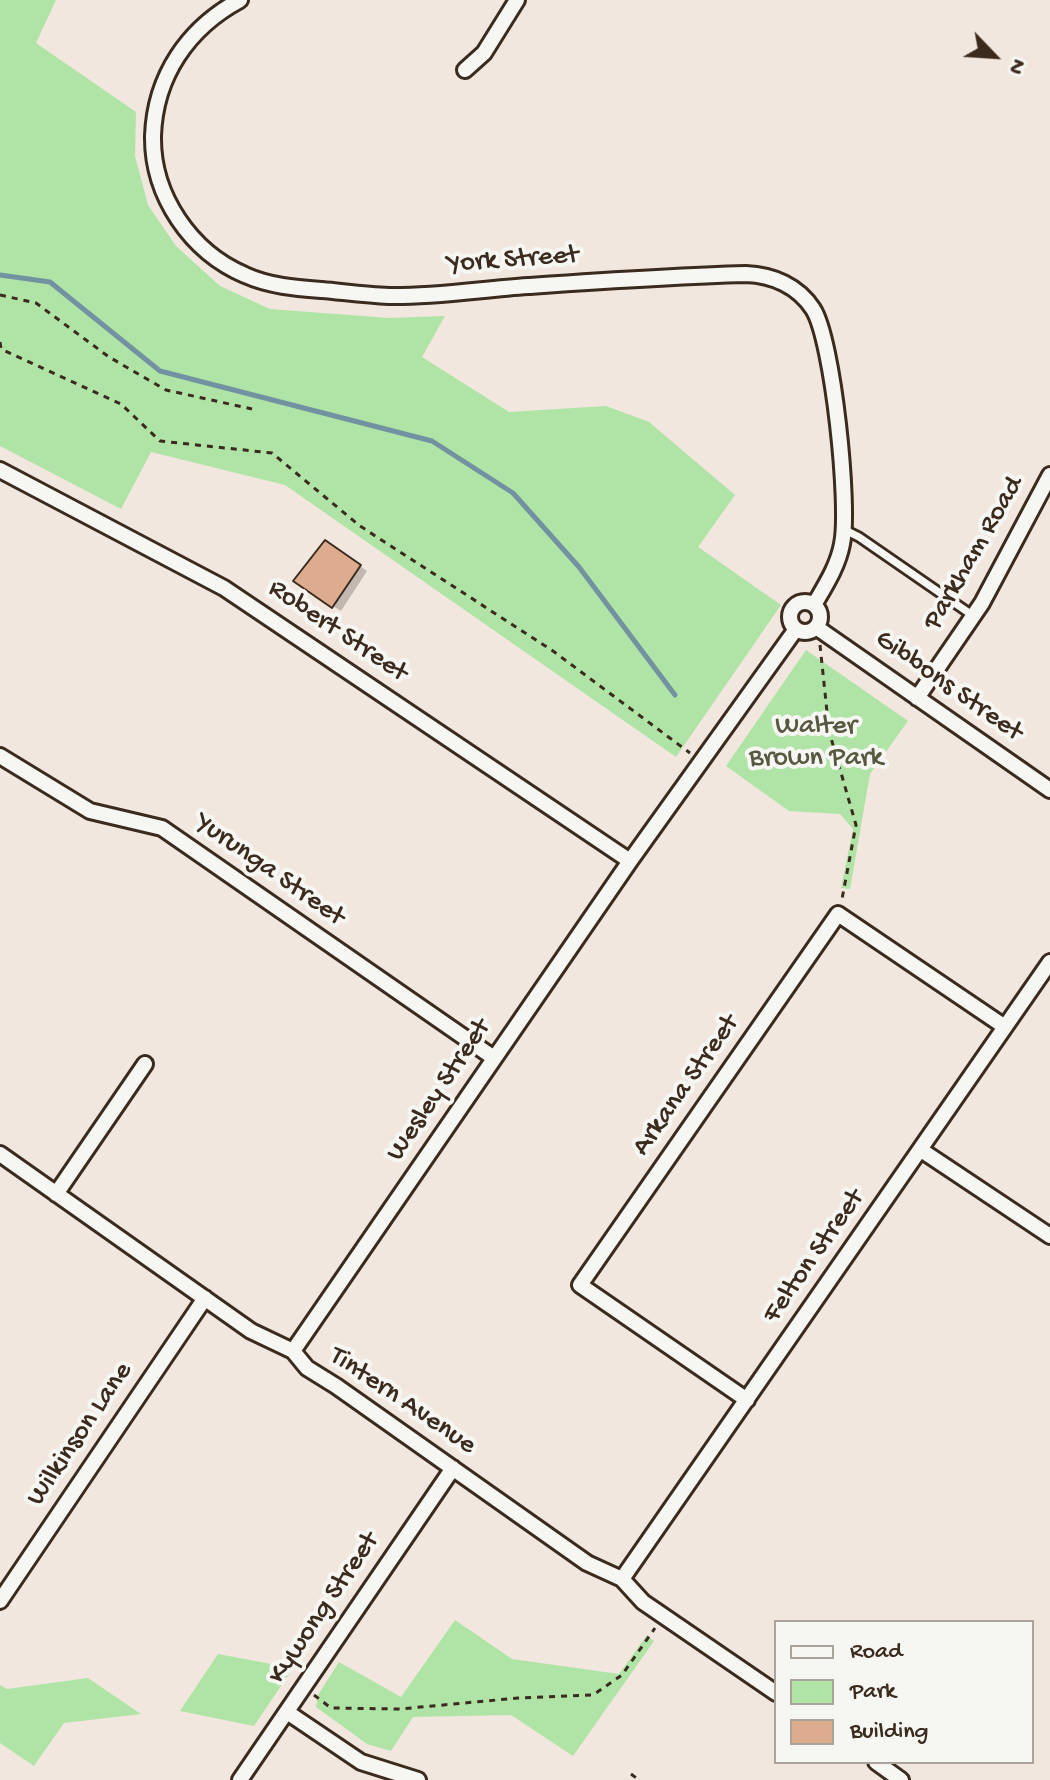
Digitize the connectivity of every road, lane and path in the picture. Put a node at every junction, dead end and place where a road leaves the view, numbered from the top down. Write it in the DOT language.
graph roads {
  1 [pos="240,0"];
  2 [pos="517,0"];
  3 [pos="465,70"];
  4 [pos="0,295"];
  5 [pos="0,342"];
  6 [pos="252,409"];
  7 [pos="0,470"];
  8 [pos="1049,478"];
  9 [pos="845,530"];
  10 [pos="814,605"];
  11 [pos="974,617"];
  12 [pos="796,629"];
  13 [pos="821,631"];
  14 [pos="917,698"];
  15 [pos="0,756"];
  16 [pos="702,762"];
  17 [pos="1050,790"];
  18 [pos="630,861"];
  19 [pos="838,914"];
  20 [pos="1050,962"];
  21 [pos="1005,1027"];
  22 [pos="494,1058"];
  23 [pos="145,1064"];
  24 [pos="921,1150"];
  25 [pos="0,1154"];
  26 [pos="56,1194"];
  27 [pos="1050,1236"];
  28 [pos="205,1298"];
  29 [pos="293,1351"];
  30 [pos="747,1400"];
  31 [pos="453,1468"];
  32 [pos="622,1579"];
  33 [pos="0,1601"];
  34 [pos="664,1615"];
  35 [pos="303,1688"];
  36 [pos="774,1692"];
  37 [pos="287,1712"];
  38 [pos="879,1764"];
  39 [pos="631,1774"];
  40 [pos="240,1780"];
  41 [pos="418,1780"];
  42 [pos="639,1780"];
  43 [pos="901,1780"];
  1 -- 9 [label="street, York Street"];
  2 -- 3 [label="street"];
  4 -- 6 [label="path"];
  5 -- 16 [label="path"];
  7 -- 18 [label="street, Robert Street"];
  8 -- 11 [label="street, Parkham Road"];
  9 -- 10 [label="street, York Street"];
  9 -- 11 [label="lane"];
  10 -- 12 [label="street"];
  10 -- 13 [label="street"];
  11 -- 14 [label="street, Parkham Road"];
  12 -- 13 [label="street"];
  12 -- 16 [label="street"];
  13 -- 14 [label="street, Gibbons Street"];
  13 -- 19 [label="path"];
  14 -- 17 [label="street, Gibbons Street"];
  15 -- 22 [label="street, Yurunga Street"];
  16 -- 18 [label="street"];
  18 -- 22 [label="street, Wesley Street"];
  19 -- 21 [label="street"];
  19 -- 30 [label="street, Arkana Street"];
  20 -- 21 [label="street, Felton Street"];
  21 -- 24 [label="street, Felton Street"];
  22 -- 29 [label="street, Wesley Street"];
  23 -- 26 [label="street"];
  24 -- 27 [label="street"];
  24 -- 30 [label="street, Felton Street"];
  25 -- 26 [label="street, Tintern Avenue"];
  26 -- 28 [label="street, Tintern Avenue"];
  28 -- 29 [label="street, Tintern Avenue"];
  28 -- 33 [label="street, Wilkinson Lane"];
  29 -- 31 [label="street, Tintern Avenue"];
  30 -- 32 [label="street, Felton Street"];
  31 -- 32 [label="street, Tintern Avenue"];
  31 -- 35 [label="street, Kywong Street"];
  32 -- 34 [label="street, Tintern Avenue"];
  34 -- 35 [label="path"];
  34 -- 36 [label="street, Tintern Avenue"];
  35 -- 37 [label="street, Kywong Street"];
  37 -- 40 [label="street, Kywong Street"];
  37 -- 41 [label="street"];
  38 -- 43 [label="street"];
  39 -- 42 [label="path"];
}
